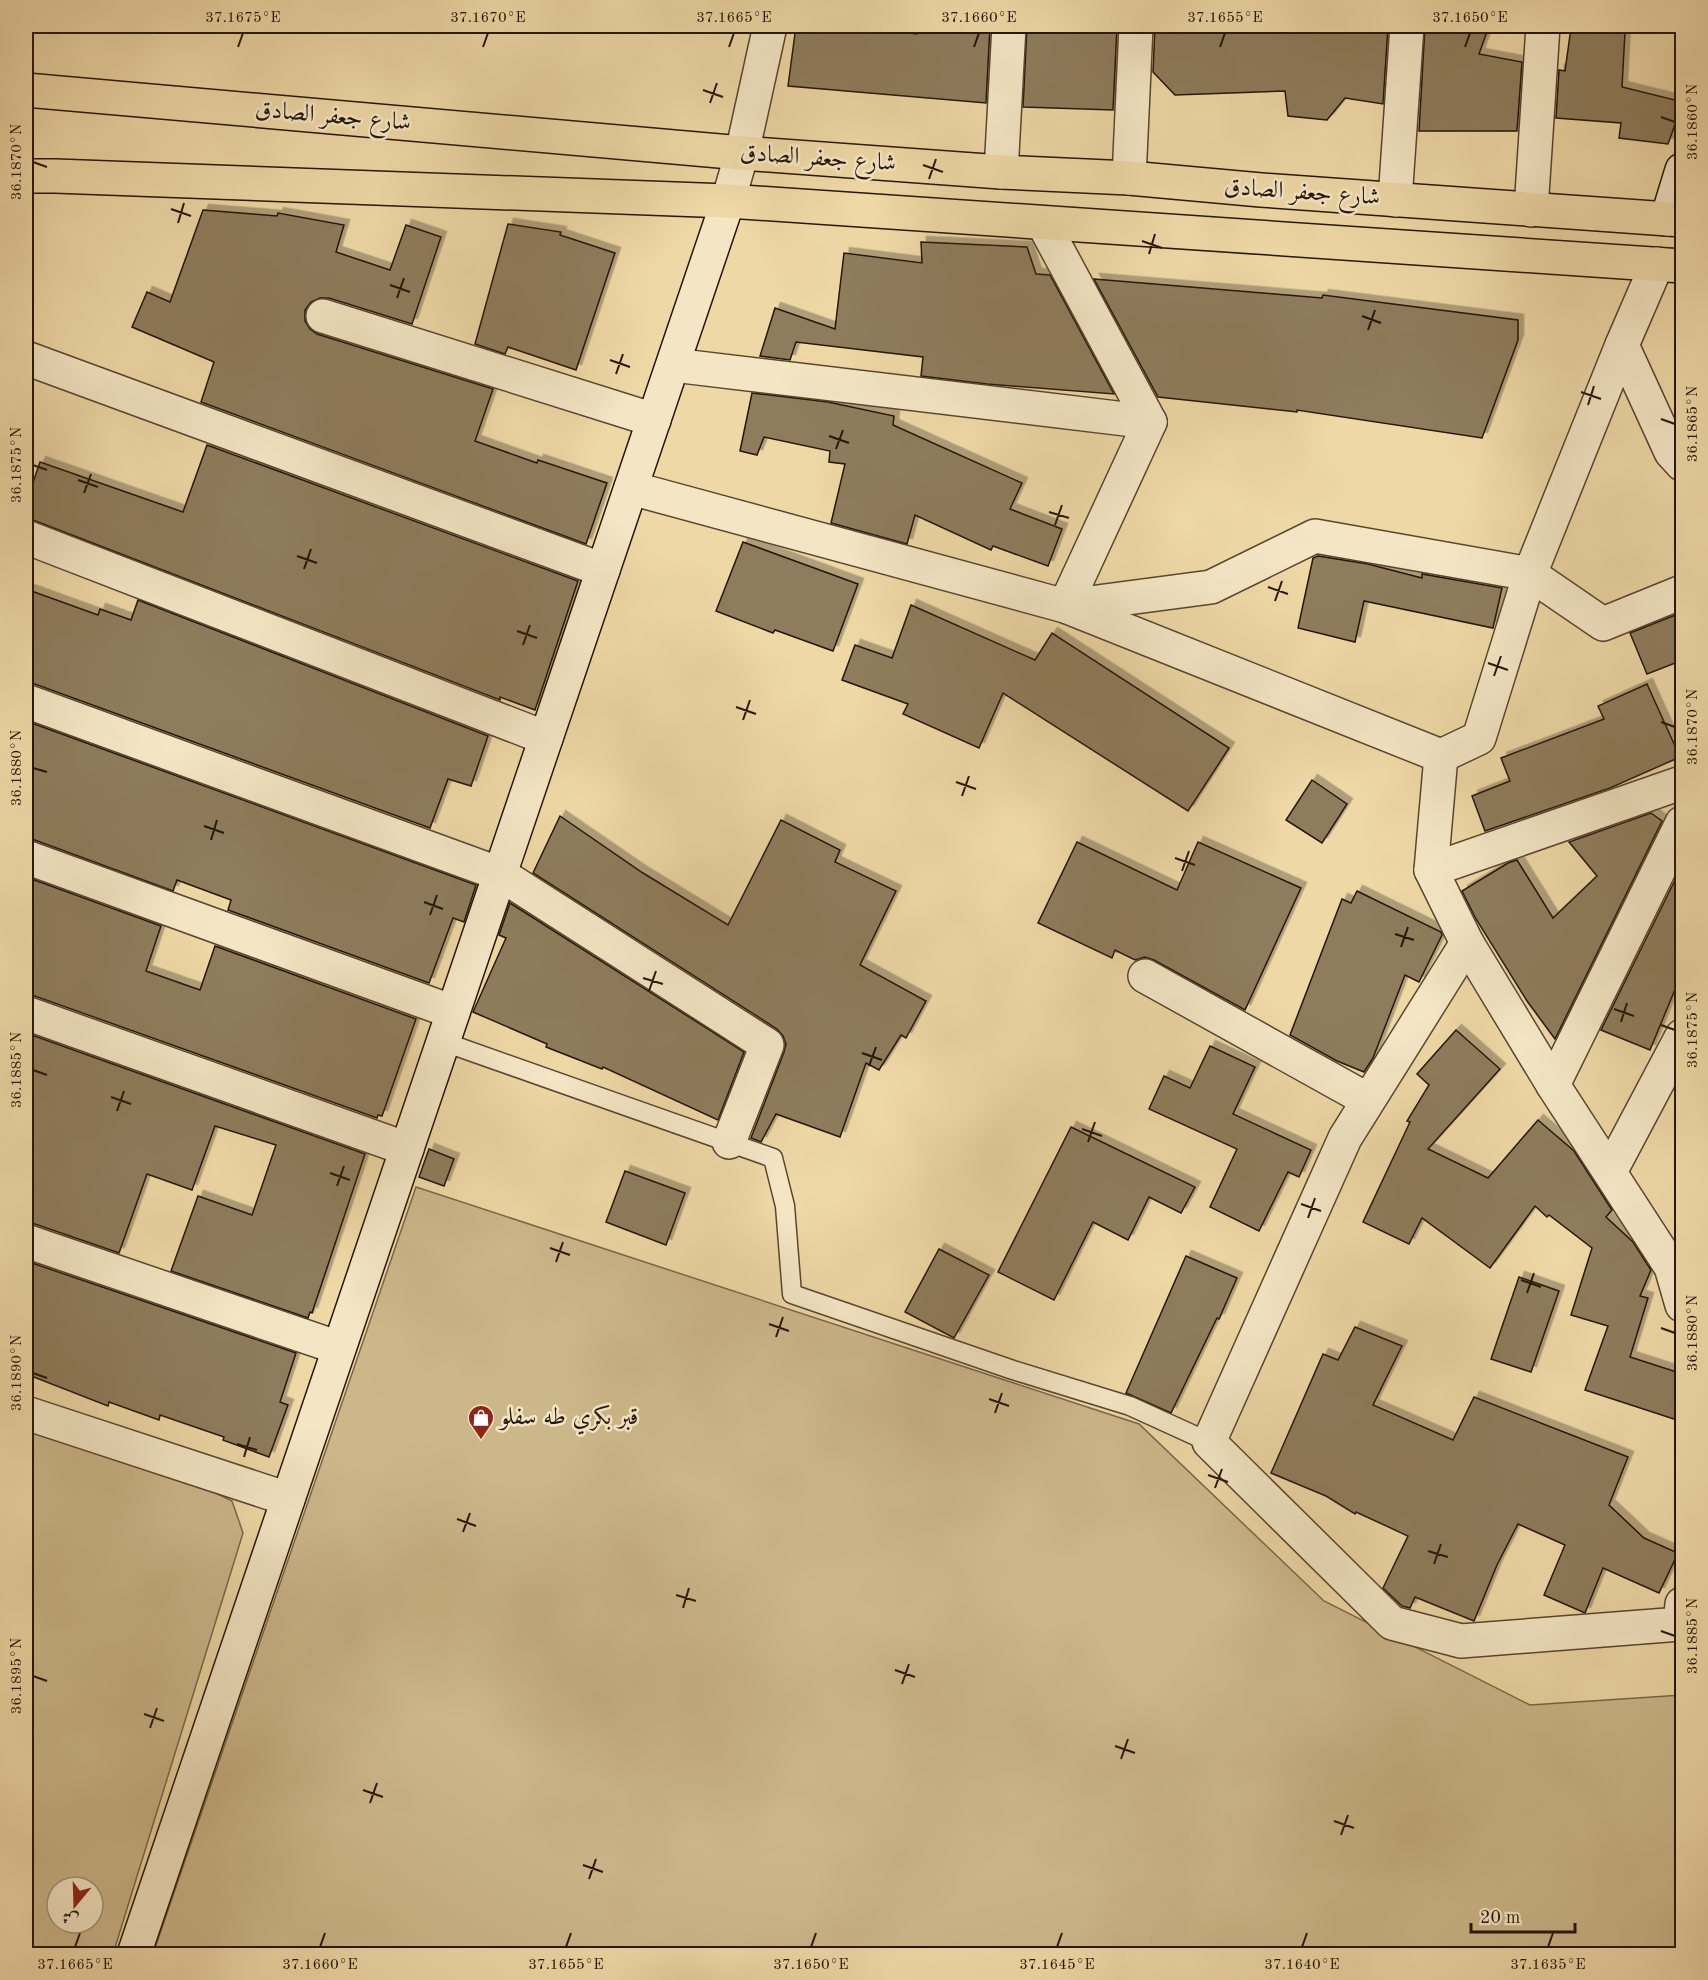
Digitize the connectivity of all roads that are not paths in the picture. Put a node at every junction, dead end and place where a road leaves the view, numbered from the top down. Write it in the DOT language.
graph roads {
  1 [pos="770,26"];
  2 [pos="1009,26"];
  3 [pos="1136,26"];
  4 [pos="1407,26"];
  5 [pos="1543,26"];
  6 [pos="26,90"];
  7 [pos="742,153"];
  8 [pos="1683,170"];
  9 [pos="1001,172"];
  10 [pos="26,176"];
  11 [pos="1129,178"];
  12 [pos="1395,200"];
  13 [pos="728,201"];
  14 [pos="1531,210"];
  15 [pos="1675,220"];
  16 [pos="1042,223"];
  17 [pos="1670,265"];
  18 [pos="323,316"];
  19 [pos="1622,345"];
  20 [pos="26,358"];
  21 [pos="672,365"];
  22 [pos="654,420"];
  23 [pos="1150,422"];
  24 [pos="1683,464"];
  25 [pos="631,488"];
  26 [pos="26,537"];
  27 [pos="603,570"];
  28 [pos="1530,574"];
  29 [pos="1683,592"];
  30 [pos="1065,606"];
  31 [pos="26,701"];
  32 [pos="546,738"];
  33 [pos="1441,756"];
  34 [pos="1683,786"];
  35 [pos="1683,823"];
  36 [pos="26,857"];
  37 [pos="1431,870"];
  38 [pos="500,874"];
  39 [pos="1467,943"];
  40 [pos="1145,976"];
  41 [pos="26,1013"];
  42 [pos="448,1027"];
  43 [pos="1683,1036"];
  44 [pos="1553,1085"];
  45 [pos="1368,1100"];
  46 [pos="729,1142"];
  47 [pos="407,1149"];
  48 [pos="1610,1172"];
  49 [pos="26,1241"];
  50 [pos="1683,1305"];
  51 [pos="339,1348"];
  52 [pos="26,1413"];
  53 [pos="1209,1442"];
  54 [pos="288,1499"];
  55 [pos="1683,1604"];
  56 [pos="134,1954"];
  1 -- 7 [label="street"];
  2 -- 9 [label="street"];
  3 -- 11 [label="street"];
  4 -- 12 [label="street"];
  5 -- 14 [label="street"];
  6 -- 7 [label="main road, شارع جعفر الصادق"];
  7 -- 9 [label="main road, شارع جعفر الصادق"];
  7 -- 13 [label="street"];
  8 -- 15 [label="street"];
  9 -- 11 [label="main road, شارع جعفر الصادق"];
  10 -- 13 [label="main road, شارع جعفر الصادق"];
  11 -- 12 [label="main road, شارع جعفر الصادق"];
  12 -- 14 [label="main road, شارع جعفر الصادق"];
  13 -- 16 [label="main road, شارع جعفر الصادق"];
  13 -- 21 [label="street"];
  14 -- 15 [label="main road, شارع جعفر الصادق"];
  16 -- 17 [label="main road, شارع جعفر الصادق"];
  16 -- 23 [label="street"];
  17 -- 19 [label="street"];
  18 -- 22 [label="street"];
  19 -- 24 [label="street"];
  19 -- 28 [label="street"];
  20 -- 27 [label="street"];
  21 -- 22 [label="street"];
  21 -- 23 [label="street"];
  22 -- 25 [label="street"];
  23 -- 30 [label="street"];
  25 -- 27 [label="street"];
  25 -- 30 [label="street"];
  26 -- 32 [label="street"];
  27 -- 32 [label="street"];
  28 -- 29 [label="street"];
  28 -- 30 [label="street"];
  28 -- 33 [label="street"];
  30 -- 33 [label="street"];
  31 -- 38 [label="street"];
  32 -- 38 [label="street"];
  33 -- 37 [label="street"];
  34 -- 37 [label="street"];
  35 -- 44 [label="street"];
  36 -- 42 [label="street"];
  37 -- 39 [label="street"];
  38 -- 42 [label="street"];
  38 -- 46 [label="street"];
  39 -- 44 [label="street"];
  39 -- 45 [label="street"];
  40 -- 45 [label="street"];
  41 -- 47 [label="street"];
  42 -- 46 [label="lane"];
  42 -- 47 [label="street"];
  43 -- 48 [label="street"];
  44 -- 48 [label="street"];
  45 -- 53 [label="street"];
  46 -- 53 [label="lane"];
  47 -- 51 [label="street"];
  48 -- 50 [label="street"];
  49 -- 51 [label="street"];
  51 -- 54 [label="street"];
  52 -- 54 [label="street"];
  53 -- 55 [label="street"];
  54 -- 56 [label="street"];
}
